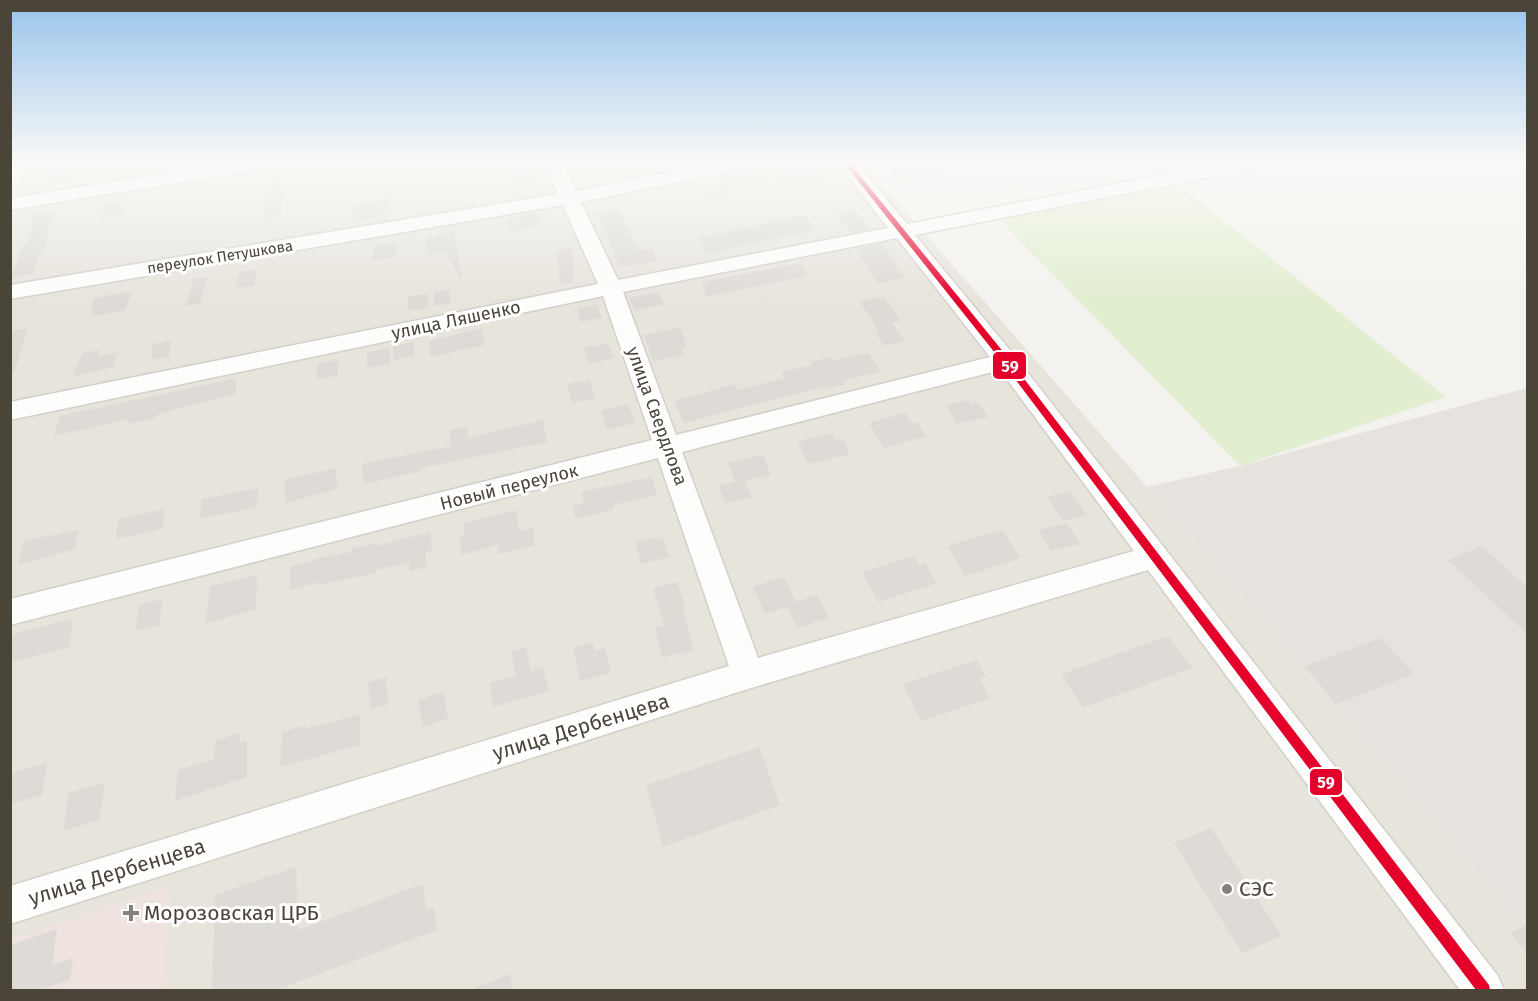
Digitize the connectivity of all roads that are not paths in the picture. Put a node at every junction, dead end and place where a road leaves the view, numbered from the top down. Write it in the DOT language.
graph roads {
  1 [pos="507,209"];
  2 [pos="576,209"];
  3 [pos="884,209"];
  4 [pos="1017,209"];
  5 [pos="902,231"];
  6 [pos="611,288"];
  7 [pos="10,292"];
  8 [pos="1006,361"];
  9 [pos="10,411"];
  10 [pos="668,447"];
  11 [pos="1154,557"];
  12 [pos="10,612"];
  13 [pos="748,675"];
  14 [pos="10,905"];
  15 [pos="1484,990"];
  1 -- 7 [label="street, переулок Петушкова"];
  2 -- 6 [label="street, улица Свердлова"];
  3 -- 5 [label="street"];
  4 -- 5 [label="street, улица Ляшенко"];
  5 -- 6 [label="street, улица Ляшенко"];
  5 -- 8 [label="street"];
  6 -- 9 [label="street, улица Ляшенко"];
  6 -- 10 [label="street, улица Свердлова"];
  8 -- 10 [label="street, Новый переулок"];
  8 -- 11 [label="street"];
  10 -- 12 [label="street, Новый переулок"];
  10 -- 13 [label="street, улица Свердлова"];
  11 -- 13 [label="street, улица Дербенцева"];
  11 -- 15 [label="street"];
  13 -- 14 [label="street, улица Дербенцева"];
}
